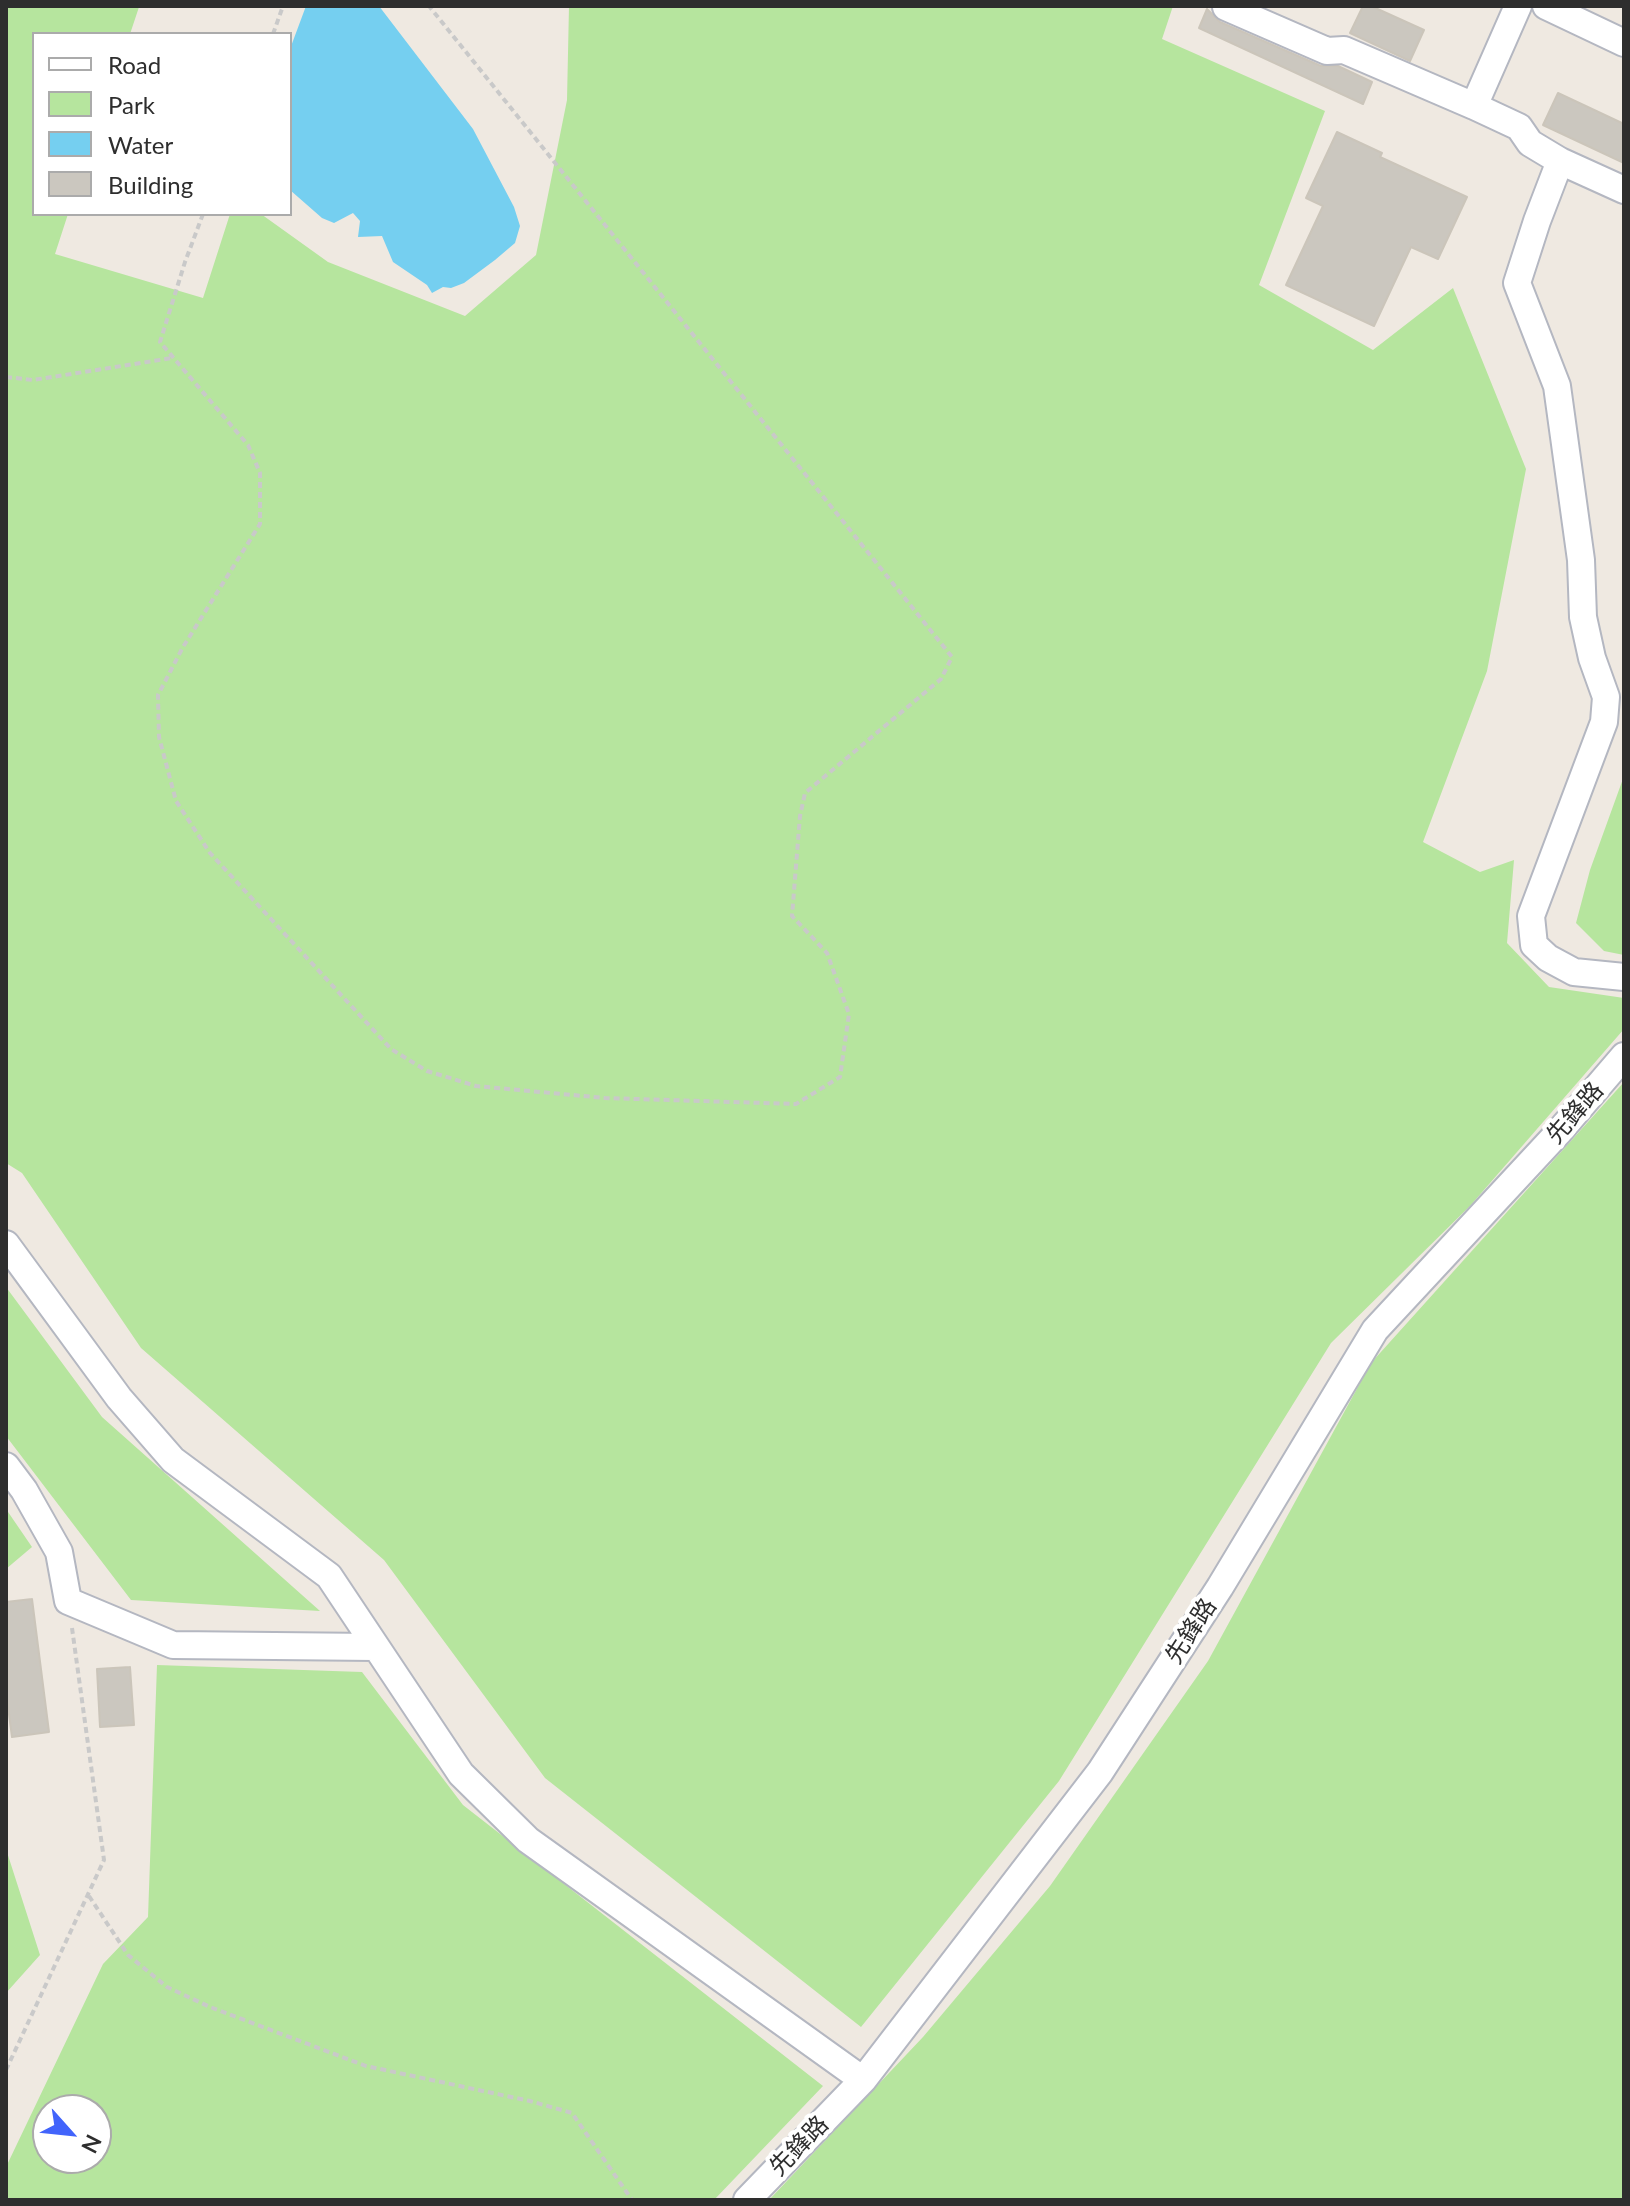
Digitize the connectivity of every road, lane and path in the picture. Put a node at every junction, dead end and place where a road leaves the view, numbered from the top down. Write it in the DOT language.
graph roads {
  1 [pos="283,6"];
  2 [pos="429,6"];
  3 [pos="1518,6"];
  4 [pos="1546,6"];
  5 [pos="1226,7"];
  6 [pos="1588,15"];
  7 [pos="274,32"];
  8 [pos="1624,43"];
  9 [pos="1474,106"];
  10 [pos="1560,161"];
  11 [pos="1624,190"];
  12 [pos="202,216"];
  13 [pos="172,358"];
  14 [pos="6,377"];
  15 [pos="1624,977"];
  16 [pos="1624,1056"];
  17 [pos="6,1244"];
  18 [pos="6,1466"];
  19 [pos="68,1601"];
  20 [pos="375,1647"];
  21 [pos="89,1896"];
  22 [pos="6,2070"];
  23 [pos="863,2080"];
  24 [pos="632,2200"];
  25 [pos="747,2200"];
  1 -- 7 [label="path"];
  2 -- 13 [label="path"];
  3 -- 9 [label="lane"];
  4 -- 6 [label="lane"];
  5 -- 9 [label="lane"];
  6 -- 8 [label="lane"];
  9 -- 10 [label="lane"];
  10 -- 11 [label="lane"];
  10 -- 15 [label="lane"];
  12 -- 13 [label="path"];
  13 -- 14 [label="path"];
  16 -- 23 [label="lane, 先鋒路"];
  17 -- 20 [label="lane"];
  18 -- 19 [label="lane"];
  19 -- 20 [label="lane"];
  19 -- 21 [label="path"];
  20 -- 23 [label="lane"];
  21 -- 22 [label="path"];
  21 -- 24 [label="path"];
  23 -- 25 [label="lane, 先鋒路"];
}
